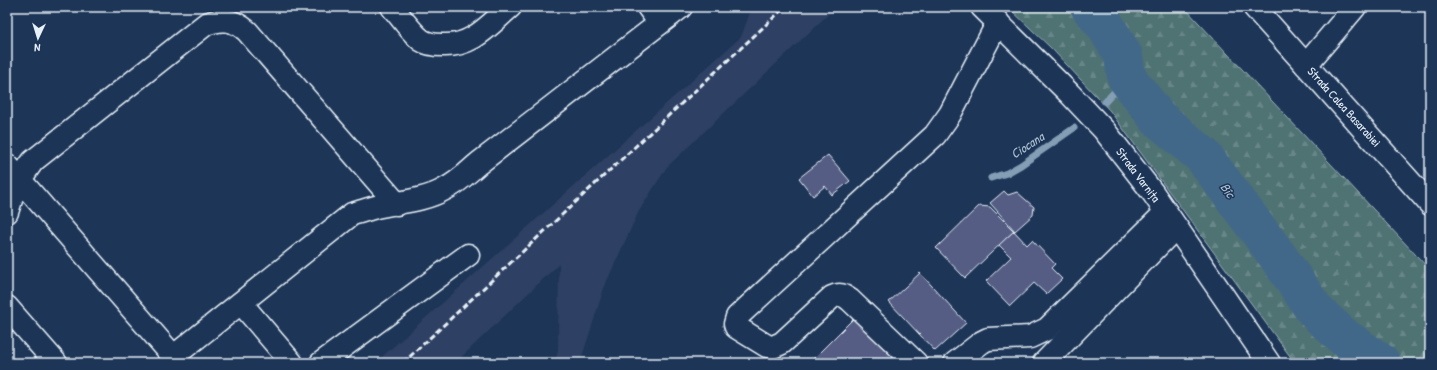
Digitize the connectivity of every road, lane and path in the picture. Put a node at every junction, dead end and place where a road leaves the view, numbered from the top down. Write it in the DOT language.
graph roads {
  1 [pos="392,7"];
  2 [pos="510,7"];
  3 [pos="681,7"];
  4 [pos="982,7"];
  5 [pos="1355,7"];
  6 [pos="1256,8"];
  7 [pos="654,15"];
  8 [pos="998,22"];
  9 [pos="1306,65"];
  10 [pos="11,174"];
  11 [pos="397,204"];
  12 [pos="1430,204"];
  13 [pos="7,212"];
  14 [pos="1171,220"];
  15 [pos="468,255"];
  16 [pos="241,303"];
  17 [pos="7,307"];
  18 [pos="176,359"];
  19 [pos="56,363"];
  20 [pos="292,363"];
  21 [pos="321,363"];
  22 [pos="916,363"];
  23 [pos="955,363"];
  24 [pos="1044,363"];
  25 [pos="1269,363"];
  1 -- 2 [label="street"];
  3 -- 7 [label="street"];
  4 -- 8 [label="street, Strada Varnița"];
  5 -- 9 [label="street"];
  6 -- 9 [label="street, Strada Calea Basarabiei"];
  7 -- 11 [label="street"];
  8 -- 14 [label="street, Strada Varnița"];
  8 -- 22 [label="street"];
  9 -- 12 [label="street, Strada Calea Basarabiei"];
  10 -- 11 [label="street"];
  10 -- 13 [label="street"];
  10 -- 18 [label="street"];
  11 -- 16 [label="street"];
  14 -- 23 [label="street"];
  14 -- 24 [label="street"];
  14 -- 25 [label="street, Strada Varnița"];
  15 -- 21 [label="street"];
  16 -- 18 [label="street"];
  16 -- 20 [label="street"];
  17 -- 19 [label="street"];
}
